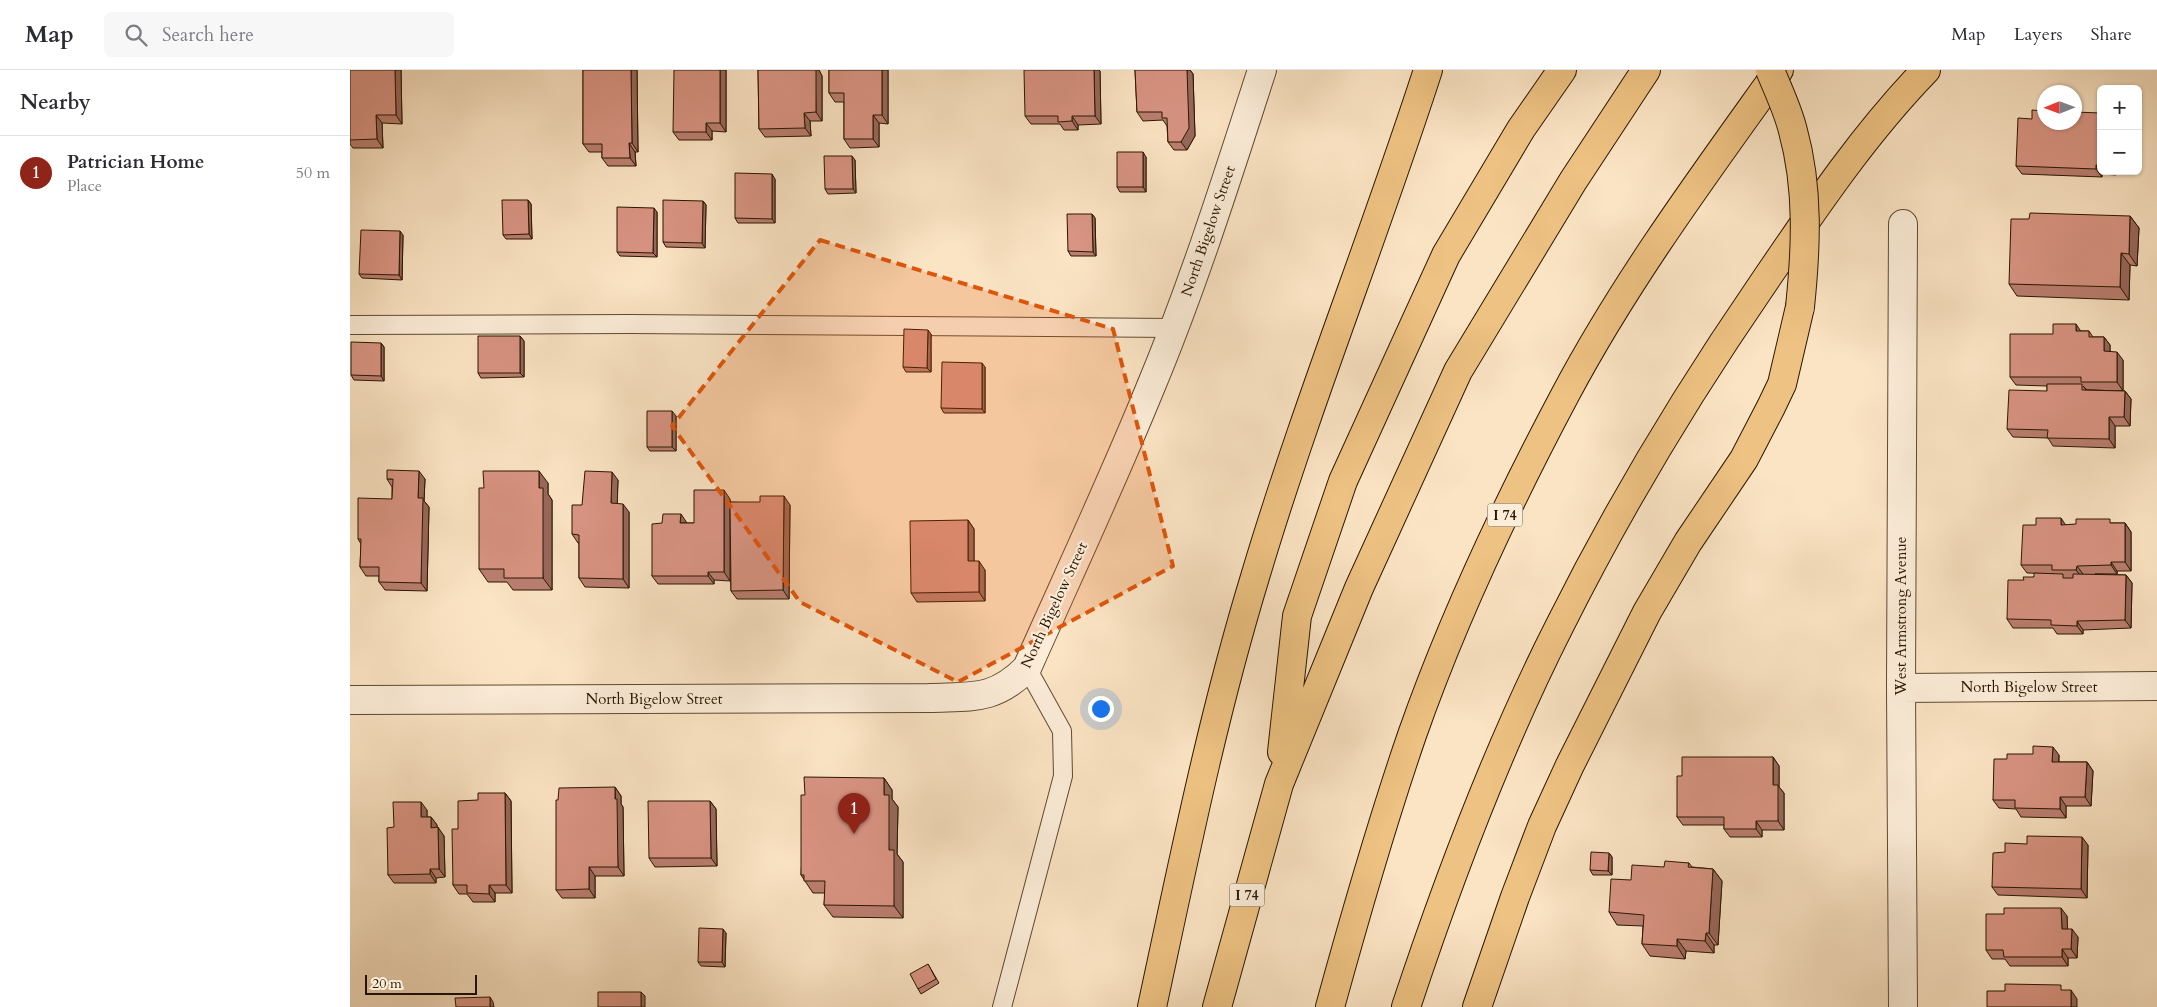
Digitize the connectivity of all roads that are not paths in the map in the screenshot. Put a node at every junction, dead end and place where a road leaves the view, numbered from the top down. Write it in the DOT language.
graph roads {
  1 [pos="1262,70"];
  2 [pos="1428,70"];
  3 [pos="1562,70"];
  4 [pos="1646,70"];
  5 [pos="1770,70"];
  6 [pos="1780,70"];
  7 [pos="1926,70"];
  8 [pos="1903,224"];
  9 [pos="350,325"];
  10 [pos="1174,328"];
  11 [pos="1027,668"];
  12 [pos="2157,686"];
  13 [pos="1901,688"];
  14 [pos="350,700"];
  15 [pos="1279,784"];
  16 [pos="1002,1007"];
  17 [pos="1152,1007"];
  18 [pos="1216,1007"];
  19 [pos="1330,1007"];
  20 [pos="1406,1007"];
  21 [pos="1478,1007"];
  22 [pos="1903,1007"];
  1 -- 10 [label="street, North Bigelow Street"];
  2 -- 17 [label="highway"];
  3 -- 15 [label="highway"];
  4 -- 15 [label="highway, I 74"];
  5 -- 21 [label="highway, bridge"];
  6 -- 19 [label="highway, I 74"];
  7 -- 20 [label="highway"];
  8 -- 13 [label="street, West Armstrong Avenue"];
  9 -- 10 [label="lane"];
  10 -- 11 [label="street, North Bigelow Street"];
  11 -- 14 [label="street, North Bigelow Street"];
  11 -- 16 [label="lane"];
  12 -- 13 [label="street, North Bigelow Street"];
  13 -- 22 [label="street, West Armstrong Avenue"];
  15 -- 18 [label="highway, I 74"];
}
